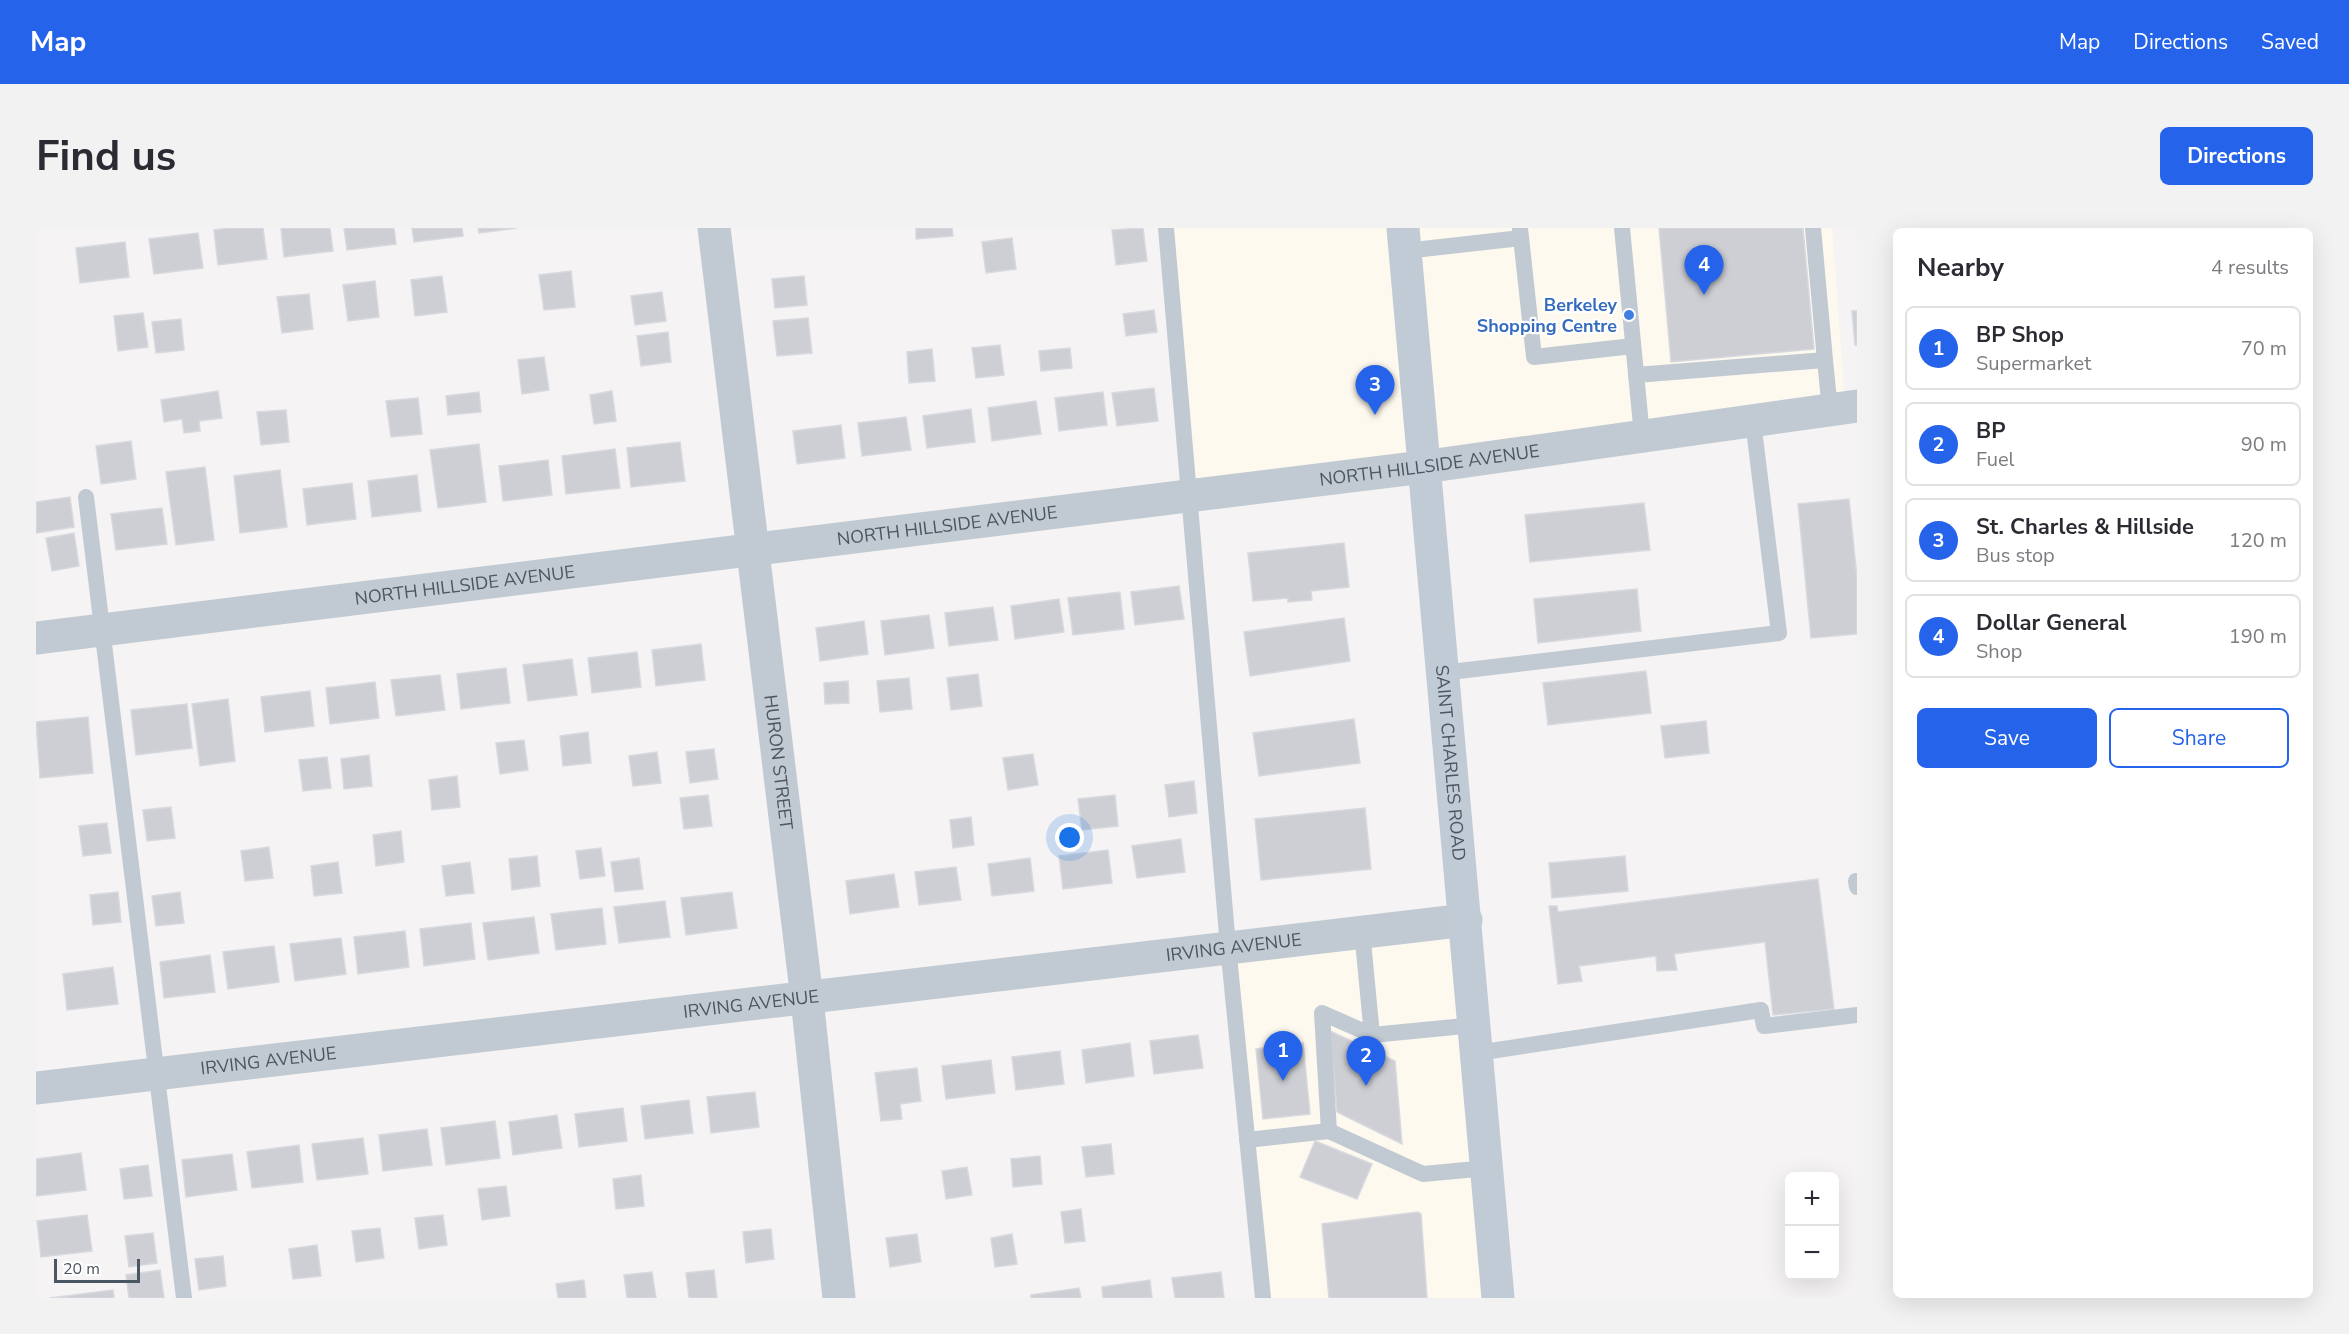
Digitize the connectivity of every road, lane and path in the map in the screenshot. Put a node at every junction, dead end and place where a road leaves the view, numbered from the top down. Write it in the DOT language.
graph roads {
  1 [pos="714,228"];
  2 [pos="1166,228"];
  3 [pos="1622,228"];
  4 [pos="1813,228"];
  5 [pos="1520,233"];
  6 [pos="1404,240"];
  7 [pos="1633,346"];
  8 [pos="1825,360"];
  9 [pos="1636,375"];
  10 [pos="1844,408"];
  11 [pos="1753,421"];
  12 [pos="1642,436"];
  13 [pos="1423,467"];
  14 [pos="1191,496"];
  15 [pos="87,497"];
  16 [pos="753,551"];
  17 [pos="102,630"];
  18 [pos="36,638"];
  19 [pos="1442,673"];
  20 [pos="1466,920"];
  21 [pos="1362,931"];
  22 [pos="1228,946"];
  23 [pos="807,999"];
  24 [pos="1857,1015"];
  25 [pos="1372,1035"];
  26 [pos="1476,1039"];
  27 [pos="157,1074"];
  28 [pos="36,1088"];
  29 [pos="1329,1131"];
  30 [pos="1247,1140"];
  31 [pos="1487,1168"];
  32 [pos="184,1298"];
  33 [pos="839,1298"];
  34 [pos="1263,1298"];
  35 [pos="1498,1298"];
  1 -- 16 [label="street, HURON STREET"];
  2 -- 14 [label="lane"];
  3 -- 7 [label="lane"];
  4 -- 8 [label="lane"];
  5 -- 6 [label="lane"];
  5 -- 7 [label="lane"];
  6 -- 13 [label="main road, SAINT CHARLES ROAD"];
  7 -- 9 [label="lane"];
  8 -- 9 [label="lane"];
  8 -- 10 [label="lane"];
  9 -- 12 [label="lane"];
  10 -- 11 [label="street, NORTH HILLSIDE AVENUE"];
  11 -- 12 [label="street, NORTH HILLSIDE AVENUE"];
  11 -- 19 [label="lane"];
  12 -- 13 [label="street, NORTH HILLSIDE AVENUE"];
  13 -- 14 [label="street, NORTH HILLSIDE AVENUE"];
  13 -- 19 [label="main road, SAINT CHARLES ROAD"];
  14 -- 16 [label="street, NORTH HILLSIDE AVENUE"];
  14 -- 22 [label="lane"];
  15 -- 17 [label="lane"];
  16 -- 17 [label="street, NORTH HILLSIDE AVENUE"];
  16 -- 23 [label="street, HURON STREET"];
  17 -- 18 [label="street, NORTH HILLSIDE AVENUE"];
  17 -- 27 [label="lane"];
  19 -- 20 [label="main road, SAINT CHARLES ROAD"];
  20 -- 21 [label="street, IRVING AVENUE"];
  20 -- 26 [label="main road, SAINT CHARLES ROAD"];
  21 -- 22 [label="street, IRVING AVENUE"];
  21 -- 25 [label="lane"];
  22 -- 23 [label="street, IRVING AVENUE"];
  22 -- 30 [label="lane"];
  23 -- 27 [label="street, IRVING AVENUE"];
  23 -- 33 [label="street, HURON STREET"];
  24 -- 26 [label="lane"];
  25 -- 26 [label="lane"];
  25 -- 29 [label="lane"];
  26 -- 31 [label="main road, SAINT CHARLES ROAD"];
  27 -- 28 [label="street, IRVING AVENUE"];
  27 -- 32 [label="lane"];
  29 -- 30 [label="lane"];
  29 -- 31 [label="lane"];
  30 -- 34 [label="lane"];
  31 -- 35 [label="main road, SAINT CHARLES ROAD"];
}
